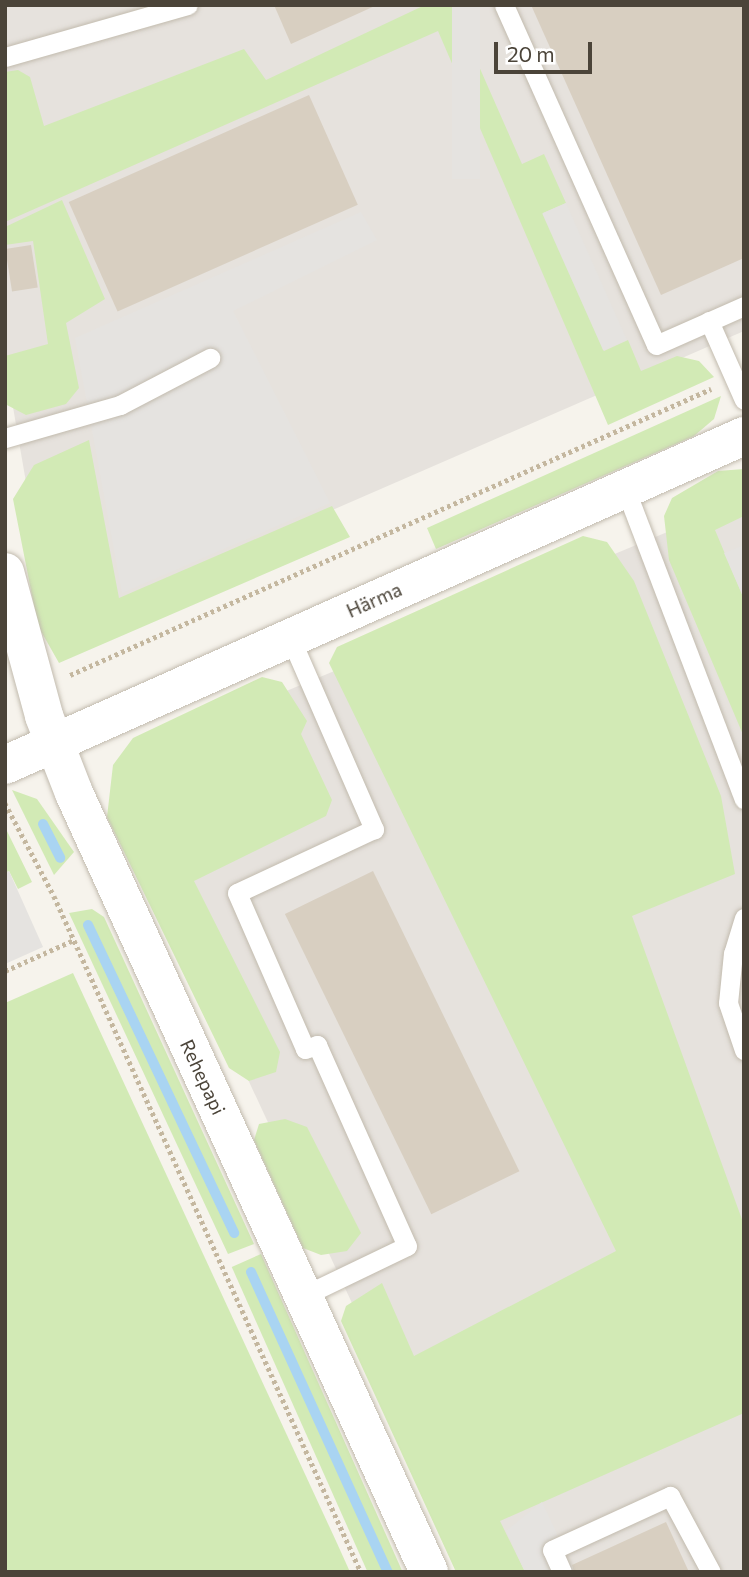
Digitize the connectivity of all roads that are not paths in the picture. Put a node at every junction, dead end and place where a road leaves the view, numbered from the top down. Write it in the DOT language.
graph roads {
  1 [pos="188,5"];
  2 [pos="504,5"];
  3 [pos="5,57"];
  4 [pos="744,306"];
  5 [pos="709,321"];
  6 [pos="210,358"];
  7 [pos="744,400"];
  8 [pos="744,436"];
  9 [pos="5,438"];
  10 [pos="625,488"];
  11 [pos="5,572"];
  12 [pos="290,637"];
  13 [pos="54,743"];
  14 [pos="5,765"];
  15 [pos="744,799"];
  16 [pos="744,918"];
  17 [pos="744,1050"];
  18 [pos="303,1296"];
  19 [pos="429,1572"];
  20 [pos="562,1572"];
  21 [pos="711,1572"];
  1 -- 3 [label="lane"];
  2 -- 5 [label="lane"];
  4 -- 5 [label="lane"];
  5 -- 7 [label="lane"];
  6 -- 9 [label="lane"];
  8 -- 10 [label="street, Härma"];
  10 -- 12 [label="street, Härma"];
  10 -- 15 [label="lane"];
  11 -- 13 [label="street, Rehepapi"];
  12 -- 13 [label="street, Härma"];
  12 -- 18 [label="lane"];
  13 -- 14 [label="street, Härma"];
  13 -- 18 [label="street, Rehepapi"];
  16 -- 17 [label="lane"];
  18 -- 19 [label="street, Rehepapi"];
  20 -- 21 [label="lane"];
}
